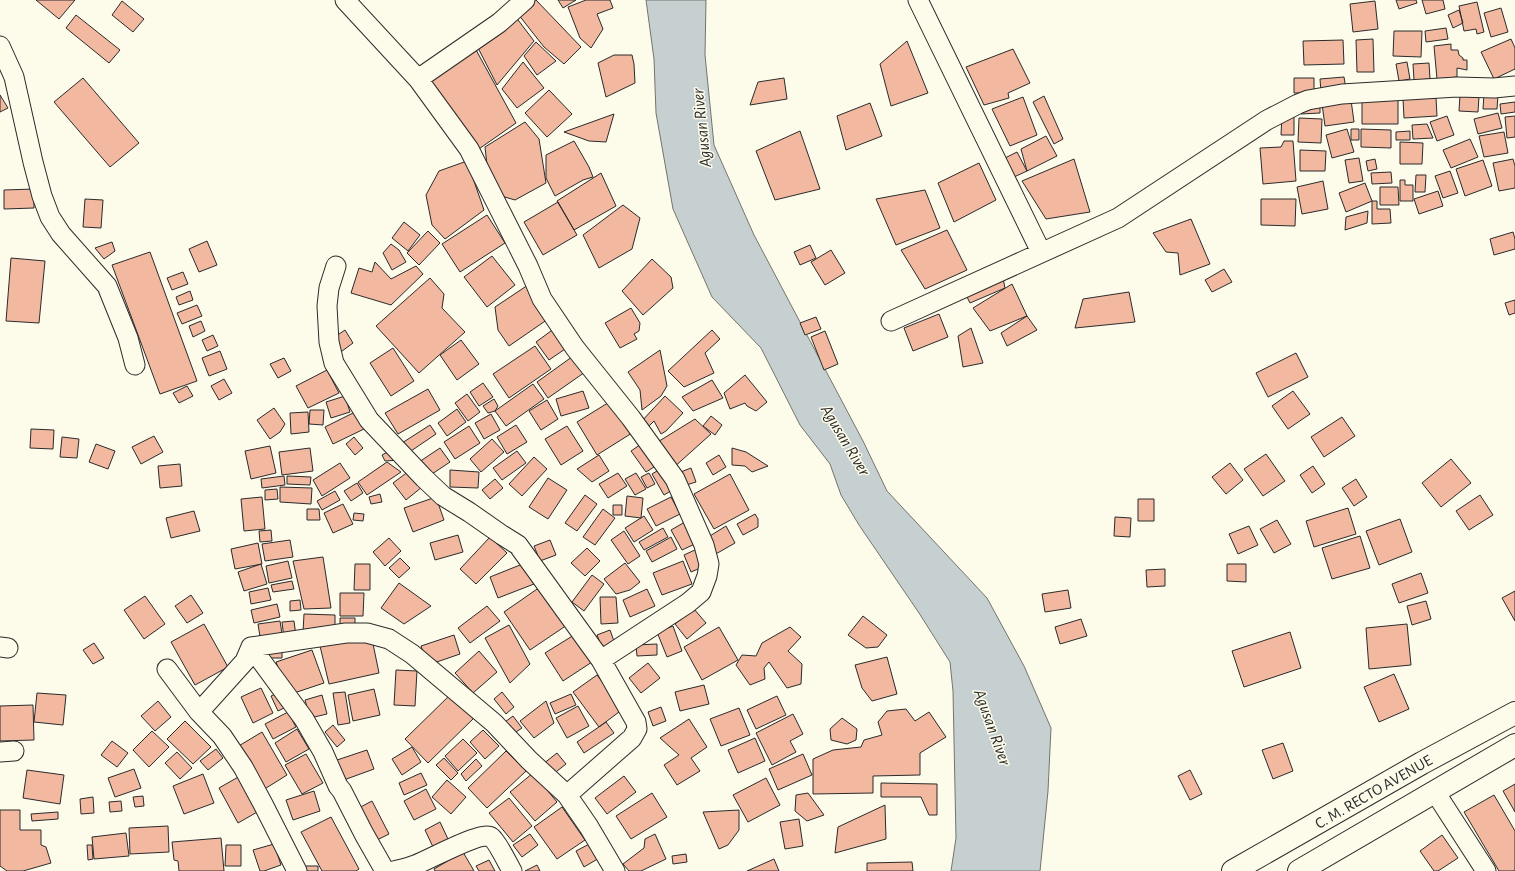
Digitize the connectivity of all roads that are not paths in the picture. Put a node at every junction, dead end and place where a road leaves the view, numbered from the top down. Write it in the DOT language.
graph roads {
  1 [pos="345,0"];
  2 [pos="525,0"];
  3 [pos="918,0"];
  4 [pos="0,46"];
  5 [pos="418,79"];
  6 [pos="1515,86"];
  7 [pos="1041,252"];
  8 [pos="336,266"];
  9 [pos="891,321"];
  10 [pos="135,365"];
  11 [pos="250,647"];
  12 [pos="601,660"];
  13 [pos="167,670"];
  14 [pos="199,712"];
  15 [pos="1515,713"];
  16 [pos="1515,745"];
  17 [pos="1435,792"];
  18 [pos="567,795"];
  19 [pos="1310,868"];
  20 [pos="297,871"];
  21 [pos="385,871"];
  22 [pos="394,871"];
  23 [pos="512,871"];
  24 [pos="614,871"];
  25 [pos="1233,871"];
  26 [pos="1486,871"];
  1 -- 5 [label="street"];
  2 -- 5 [label="street"];
  3 -- 7 [label="street"];
  4 -- 10 [label="street"];
  5 -- 12 [label="street"];
  6 -- 7 [label="street"];
  7 -- 9 [label="street"];
  8 -- 12 [label="street"];
  11 -- 14 [label="street"];
  11 -- 18 [label="street"];
  11 -- 21 [label="street"];
  12 -- 18 [label="street"];
  13 -- 14 [label="street"];
  14 -- 20 [label="street"];
  15 -- 25 [label="highway, C. M. RECTO AVENUE"];
  16 -- 17 [label="highway, C. M. RECTO AVENUE"];
  17 -- 19 [label="highway, C. M. RECTO AVENUE"];
  17 -- 26 [label="street"];
  18 -- 24 [label="street"];
  22 -- 23 [label="street"];
}
